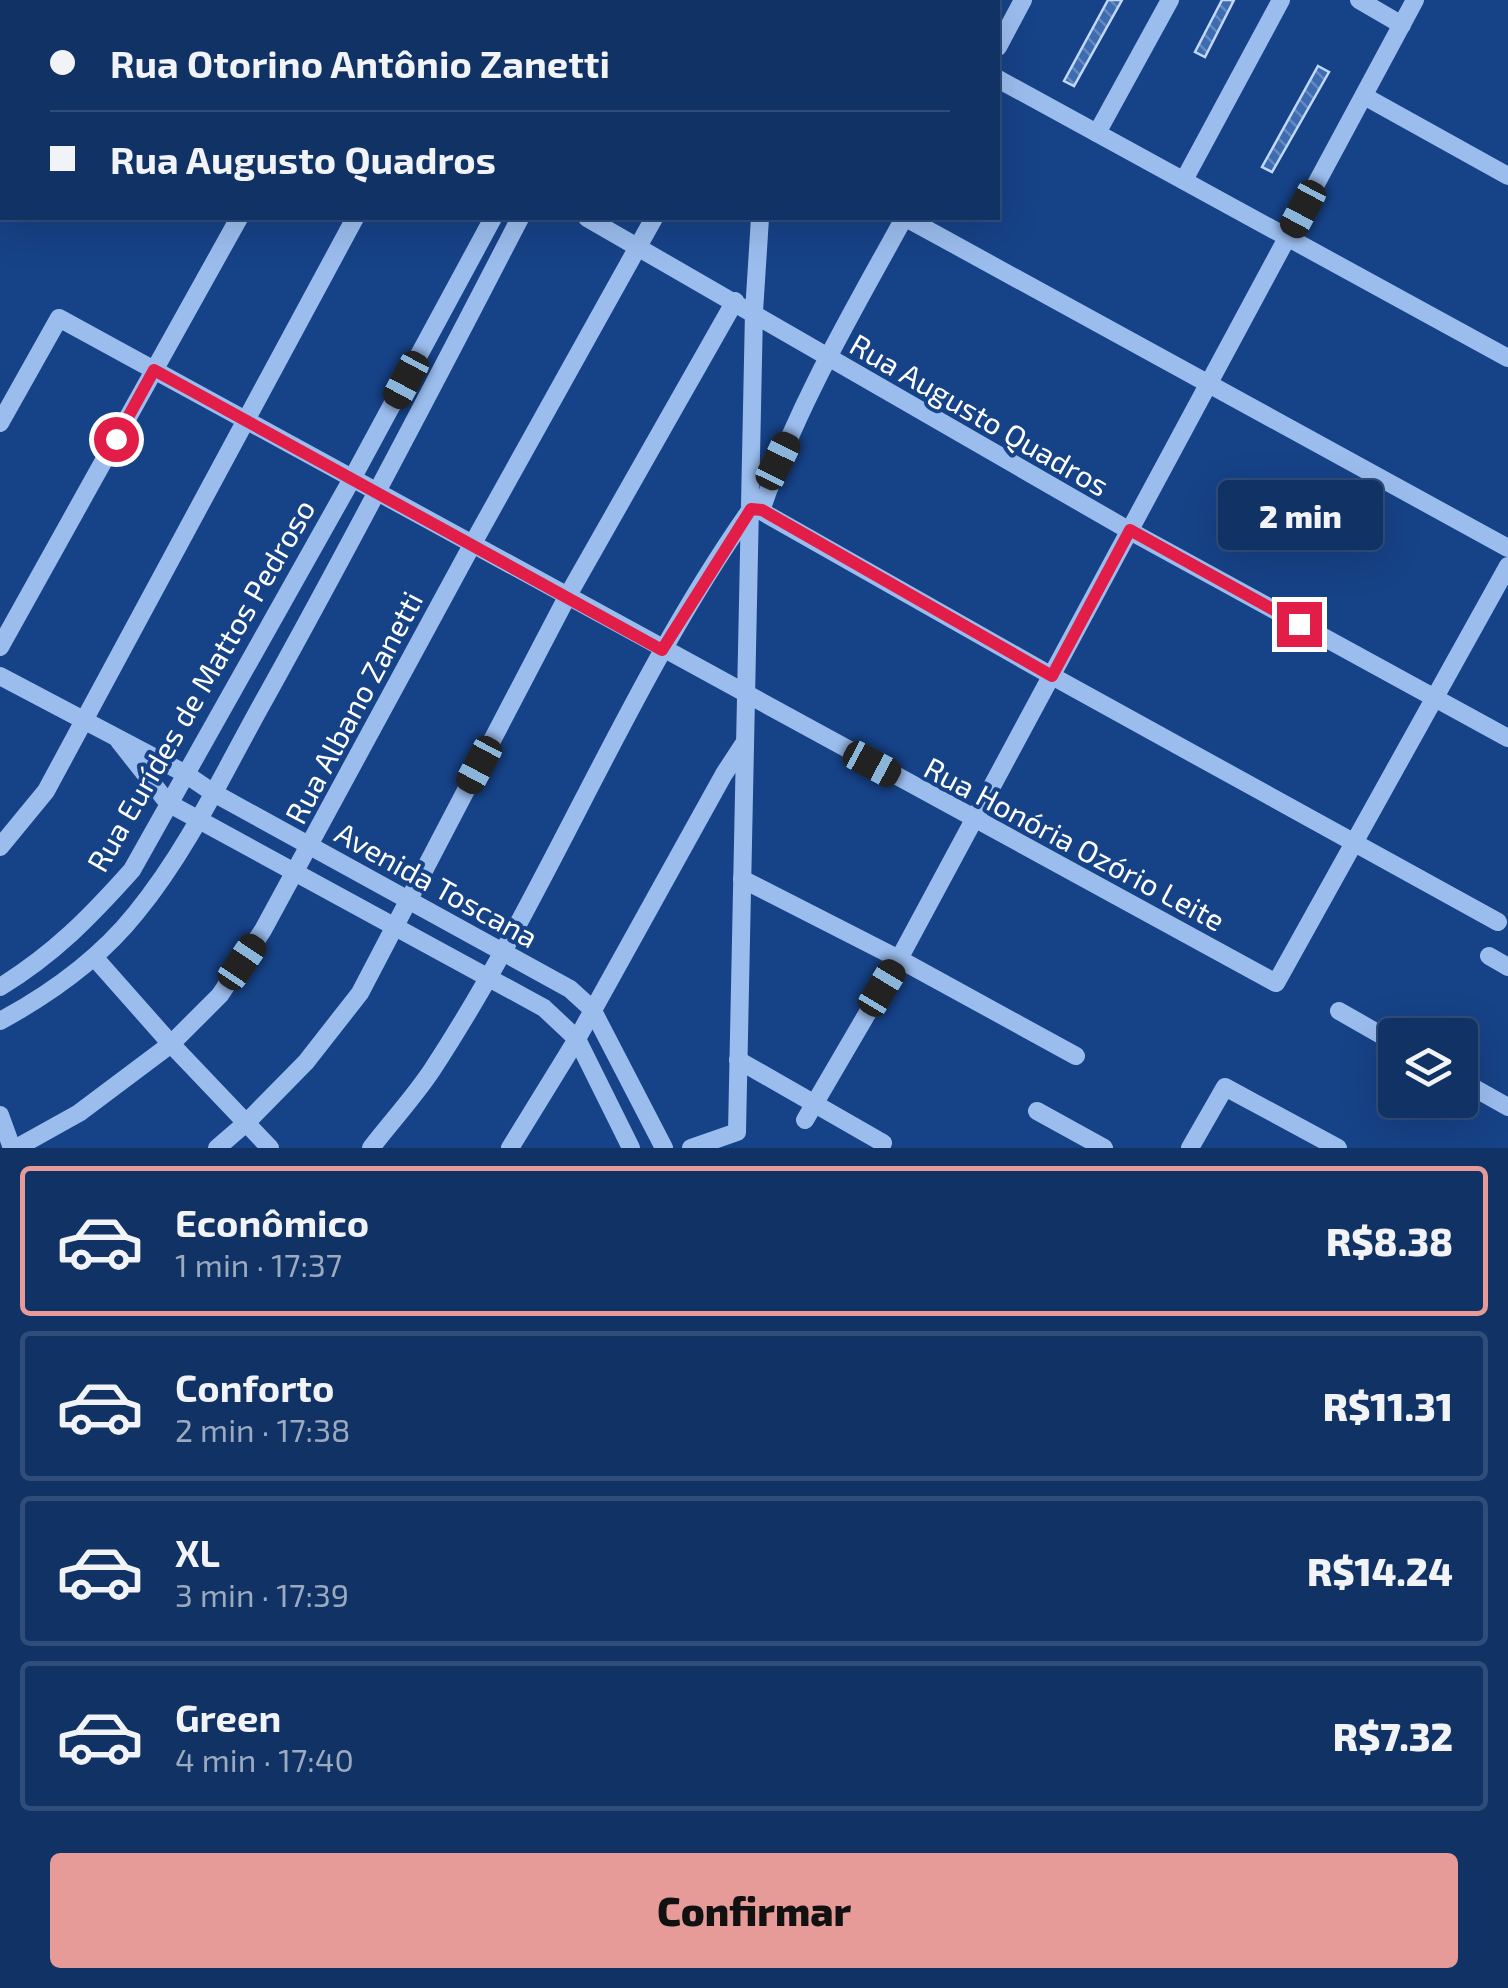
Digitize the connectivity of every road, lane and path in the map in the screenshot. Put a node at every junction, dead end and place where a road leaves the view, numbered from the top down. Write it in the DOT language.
graph roads {
  1 [pos="1023,0"];
  2 [pos="1170,0"];
  3 [pos="1282,0"];
  4 [pos="1359,0"];
  5 [pos="1415,0"];
  6 [pos="1402,25"];
  7 [pos="1000,43"];
  8 [pos="1000,80"];
  9 [pos="1364,96"];
  10 [pos="1096,133"];
  11 [pos="1508,176"];
  12 [pos="1184,180"];
  13 [pos="239,220"];
  14 [pos="354,220"];
  15 [pos="492,220"];
  16 [pos="519,220"];
  17 [pos="591,220"];
  18 [pos="653,220"];
  19 [pos="760,220"];
  20 [pos="904,220"];
  21 [pos="909,220"];
  22 [pos="1288,238"];
  23 [pos="639,245"];
  24 [pos="735,301"];
  25 [pos="754,312"];
  26 [pos="1508,358"];
  27 [pos="828,359"];
  28 [pos="154,370"];
  29 [pos="1209,384"];
  30 [pos="246,420"];
  31 [pos="0,424"];
  32 [pos="353,477"];
  33 [pos="380,492"];
  34 [pos="756,510"];
  35 [pos="1130,530"];
  36 [pos="472,544"];
  37 [pos="1508,548"];
  38 [pos="1508,566"];
  39 [pos="568,597"];
  40 [pos="0,647"];
  41 [pos="662,650"];
  42 [pos="0,676"];
  43 [pos="1052,676"];
  44 [pos="746,696"];
  45 [pos="1434,699"];
  46 [pos="84,720"];
  47 [pos="116,737"];
  48 [pos="1508,738"];
  49 [pos="745,742"];
  50 [pos="184,773"];
  51 [pos="212,792"];
  52 [pos="168,804"];
  53 [pos="198,820"];
  54 [pos="974,820"];
  55 [pos="1354,843"];
  56 [pos="309,845"];
  57 [pos="0,847"];
  58 [pos="294,872"];
  59 [pos="742,878"];
  60 [pos="409,899"];
  61 [pos="1498,922"];
  62 [pos="395,926"];
  63 [pos="502,950"];
  64 [pos="1499,953"];
  65 [pos="94,957"];
  66 [pos="900,959"];
  67 [pos="1508,967"];
  68 [pos="489,977"];
  69 [pos="0,986"];
  70 [pos="592,1009"];
  71 [pos="1339,1011"];
  72 [pos="0,1020"];
  73 [pos="1378,1033"];
  74 [pos="577,1040"];
  75 [pos="170,1044"];
  76 [pos="1076,1056"];
  77 [pos="738,1060"];
  78 [pos="1478,1090"];
  79 [pos="1508,1106"];
  80 [pos="810,1111"];
  81 [pos="1037,1111"];
  82 [pos="0,1114"];
  83 [pos="246,1123"];
  84 [pos="884,1143"];
  85 [pos="14,1148"];
  86 [pos="216,1148"];
  87 [pos="270,1148"];
  88 [pos="371,1148"];
  89 [pos="510,1148"];
  90 [pos="631,1148"];
  91 [pos="664,1148"];
  92 [pos="690,1148"];
  93 [pos="1104,1148"];
  94 [pos="1190,1148"];
  95 [pos="1338,1148"];
  1 -- 7 [label="street"];
  2 -- 10 [label="street"];
  3 -- 12 [label="street"];
  4 -- 6 [label="street"];
  5 -- 6 [label="street"];
  6 -- 9 [label="street"];
  8 -- 10 [label="street"];
  9 -- 11 [label="street"];
  9 -- 22 [label="street"];
  10 -- 12 [label="street"];
  12 -- 22 [label="street"];
  13 -- 28 [label="street"];
  14 -- 30 [label="street"];
  15 -- 32 [label="street, Rua Eurídes de Mattos Pedroso"];
  16 -- 33 [label="street, Rua Eurídes de Mattos Pedroso"];
  17 -- 23 [label="street, Rua Augusto Quadros"];
  18 -- 23 [label="street, Rua Albano Zanetti"];
  19 -- 25 [label="street"];
  20 -- 27 [label="street"];
  21 -- 29 [label="street"];
  22 -- 26 [label="street"];
  22 -- 29 [label="street"];
  23 -- 24 [label="street, Rua Augusto Quadros"];
  23 -- 36 [label="street, Rua Albano Zanetti"];
  24 -- 25 [label="street, Rua Augusto Quadros"];
  24 -- 39 [label="street"];
  25 -- 27 [label="street, Rua Augusto Quadros"];
  25 -- 34 [label="street"];
  27 -- 34 [label="street"];
  27 -- 35 [label="street, Rua Augusto Quadros"];
  28 -- 30 [label="street, Rua Honória Ozório Leite"];
  28 -- 31 [label="street, Rua Honória Ozório Leite"];
  28 -- 40 [label="street"];
  29 -- 35 [label="street"];
  29 -- 37 [label="street"];
  30 -- 32 [label="street, Rua Honória Ozório Leite"];
  30 -- 46 [label="street"];
  32 -- 33 [label="street, Rua Honória Ozório Leite"];
  32 -- 50 [label="street, Rua Eurídes de Mattos Pedroso"];
  33 -- 36 [label="street, Rua Honória Ozório Leite"];
  33 -- 51 [label="street, Rua Eurídes de Mattos Pedroso"];
  34 -- 41 [label="street"];
  34 -- 43 [label="street"];
  34 -- 44 [label="street"];
  35 -- 43 [label="street"];
  35 -- 45 [label="street, Rua Augusto Quadros"];
  36 -- 39 [label="street, Rua Honória Ozório Leite"];
  36 -- 56 [label="street, Rua Albano Zanetti"];
  38 -- 45 [label="street"];
  39 -- 41 [label="street, Rua Honória Ozório Leite"];
  39 -- 60 [label="street"];
  41 -- 44 [label="street, Rua Honória Ozório Leite"];
  41 -- 63 [label="street"];
  42 -- 46 [label="street, Avenida Toscana"];
  43 -- 54 [label="street"];
  43 -- 55 [label="street"];
  44 -- 49 [label="street"];
  44 -- 54 [label="street, Rua Honória Ozório Leite"];
  45 -- 48 [label="street, Rua Augusto Quadros"];
  45 -- 55 [label="street"];
  46 -- 47 [label="street, Avenida Toscana"];
  46 -- 57 [label="street"];
  47 -- 50 [label="street, Avenida Toscana"];
  47 -- 52 [label="street, Avenida Toscana"];
  49 -- 59 [label="street"];
  49 -- 70 [label="street"];
  50 -- 51 [label="street, Avenida Toscana"];
  50 -- 52 [label="street, Rua Eurídes de Mattos Pedroso"];
  51 -- 53 [label="street, Rua Eurídes de Mattos Pedroso"];
  51 -- 56 [label="street, Avenida Toscana"];
  52 -- 53 [label="street, Avenida Toscana"];
  52 -- 69 [label="street, Rua Eurídes de Mattos Pedroso"];
  53 -- 58 [label="street, Avenida Toscana"];
  53 -- 65 [label="street, Rua Eurídes de Mattos Pedroso"];
  54 -- 55 [label="street, Rua Honória Ozório Leite"];
  54 -- 66 [label="street"];
  55 -- 61 [label="street"];
  56 -- 58 [label="street, Rua Albano Zanetti"];
  56 -- 60 [label="street, Avenida Toscana"];
  58 -- 62 [label="street, Avenida Toscana"];
  58 -- 75 [label="street, Rua Albano Zanetti"];
  59 -- 66 [label="street"];
  59 -- 77 [label="street"];
  60 -- 62 [label="street"];
  60 -- 63 [label="street, Avenida Toscana"];
  62 -- 68 [label="street, Avenida Toscana"];
  62 -- 83 [label="street"];
  63 -- 68 [label="street"];
  63 -- 70 [label="street, Avenida Toscana"];
  64 -- 67 [label="street"];
  65 -- 72 [label="street, Rua Eurídes de Mattos Pedroso"];
  65 -- 75 [label="street"];
  66 -- 76 [label="street"];
  66 -- 80 [label="street"];
  68 -- 74 [label="street, Avenida Toscana"];
  68 -- 88 [label="street"];
  70 -- 74 [label="street"];
  70 -- 91 [label="street, Avenida Toscana"];
  71 -- 73 [label="street"];
  74 -- 89 [label="street"];
  74 -- 90 [label="street, Avenida Toscana"];
  75 -- 83 [label="street"];
  75 -- 85 [label="street, Rua Albano Zanetti"];
  77 -- 80 [label="street"];
  77 -- 92 [label="street"];
  78 -- 79 [label="street"];
  80 -- 84 [label="street"];
  81 -- 93 [label="street"];
  82 -- 85 [label="street"];
  83 -- 86 [label="street"];
  83 -- 87 [label="street"];
  94 -- 95 [label="street"];
}
